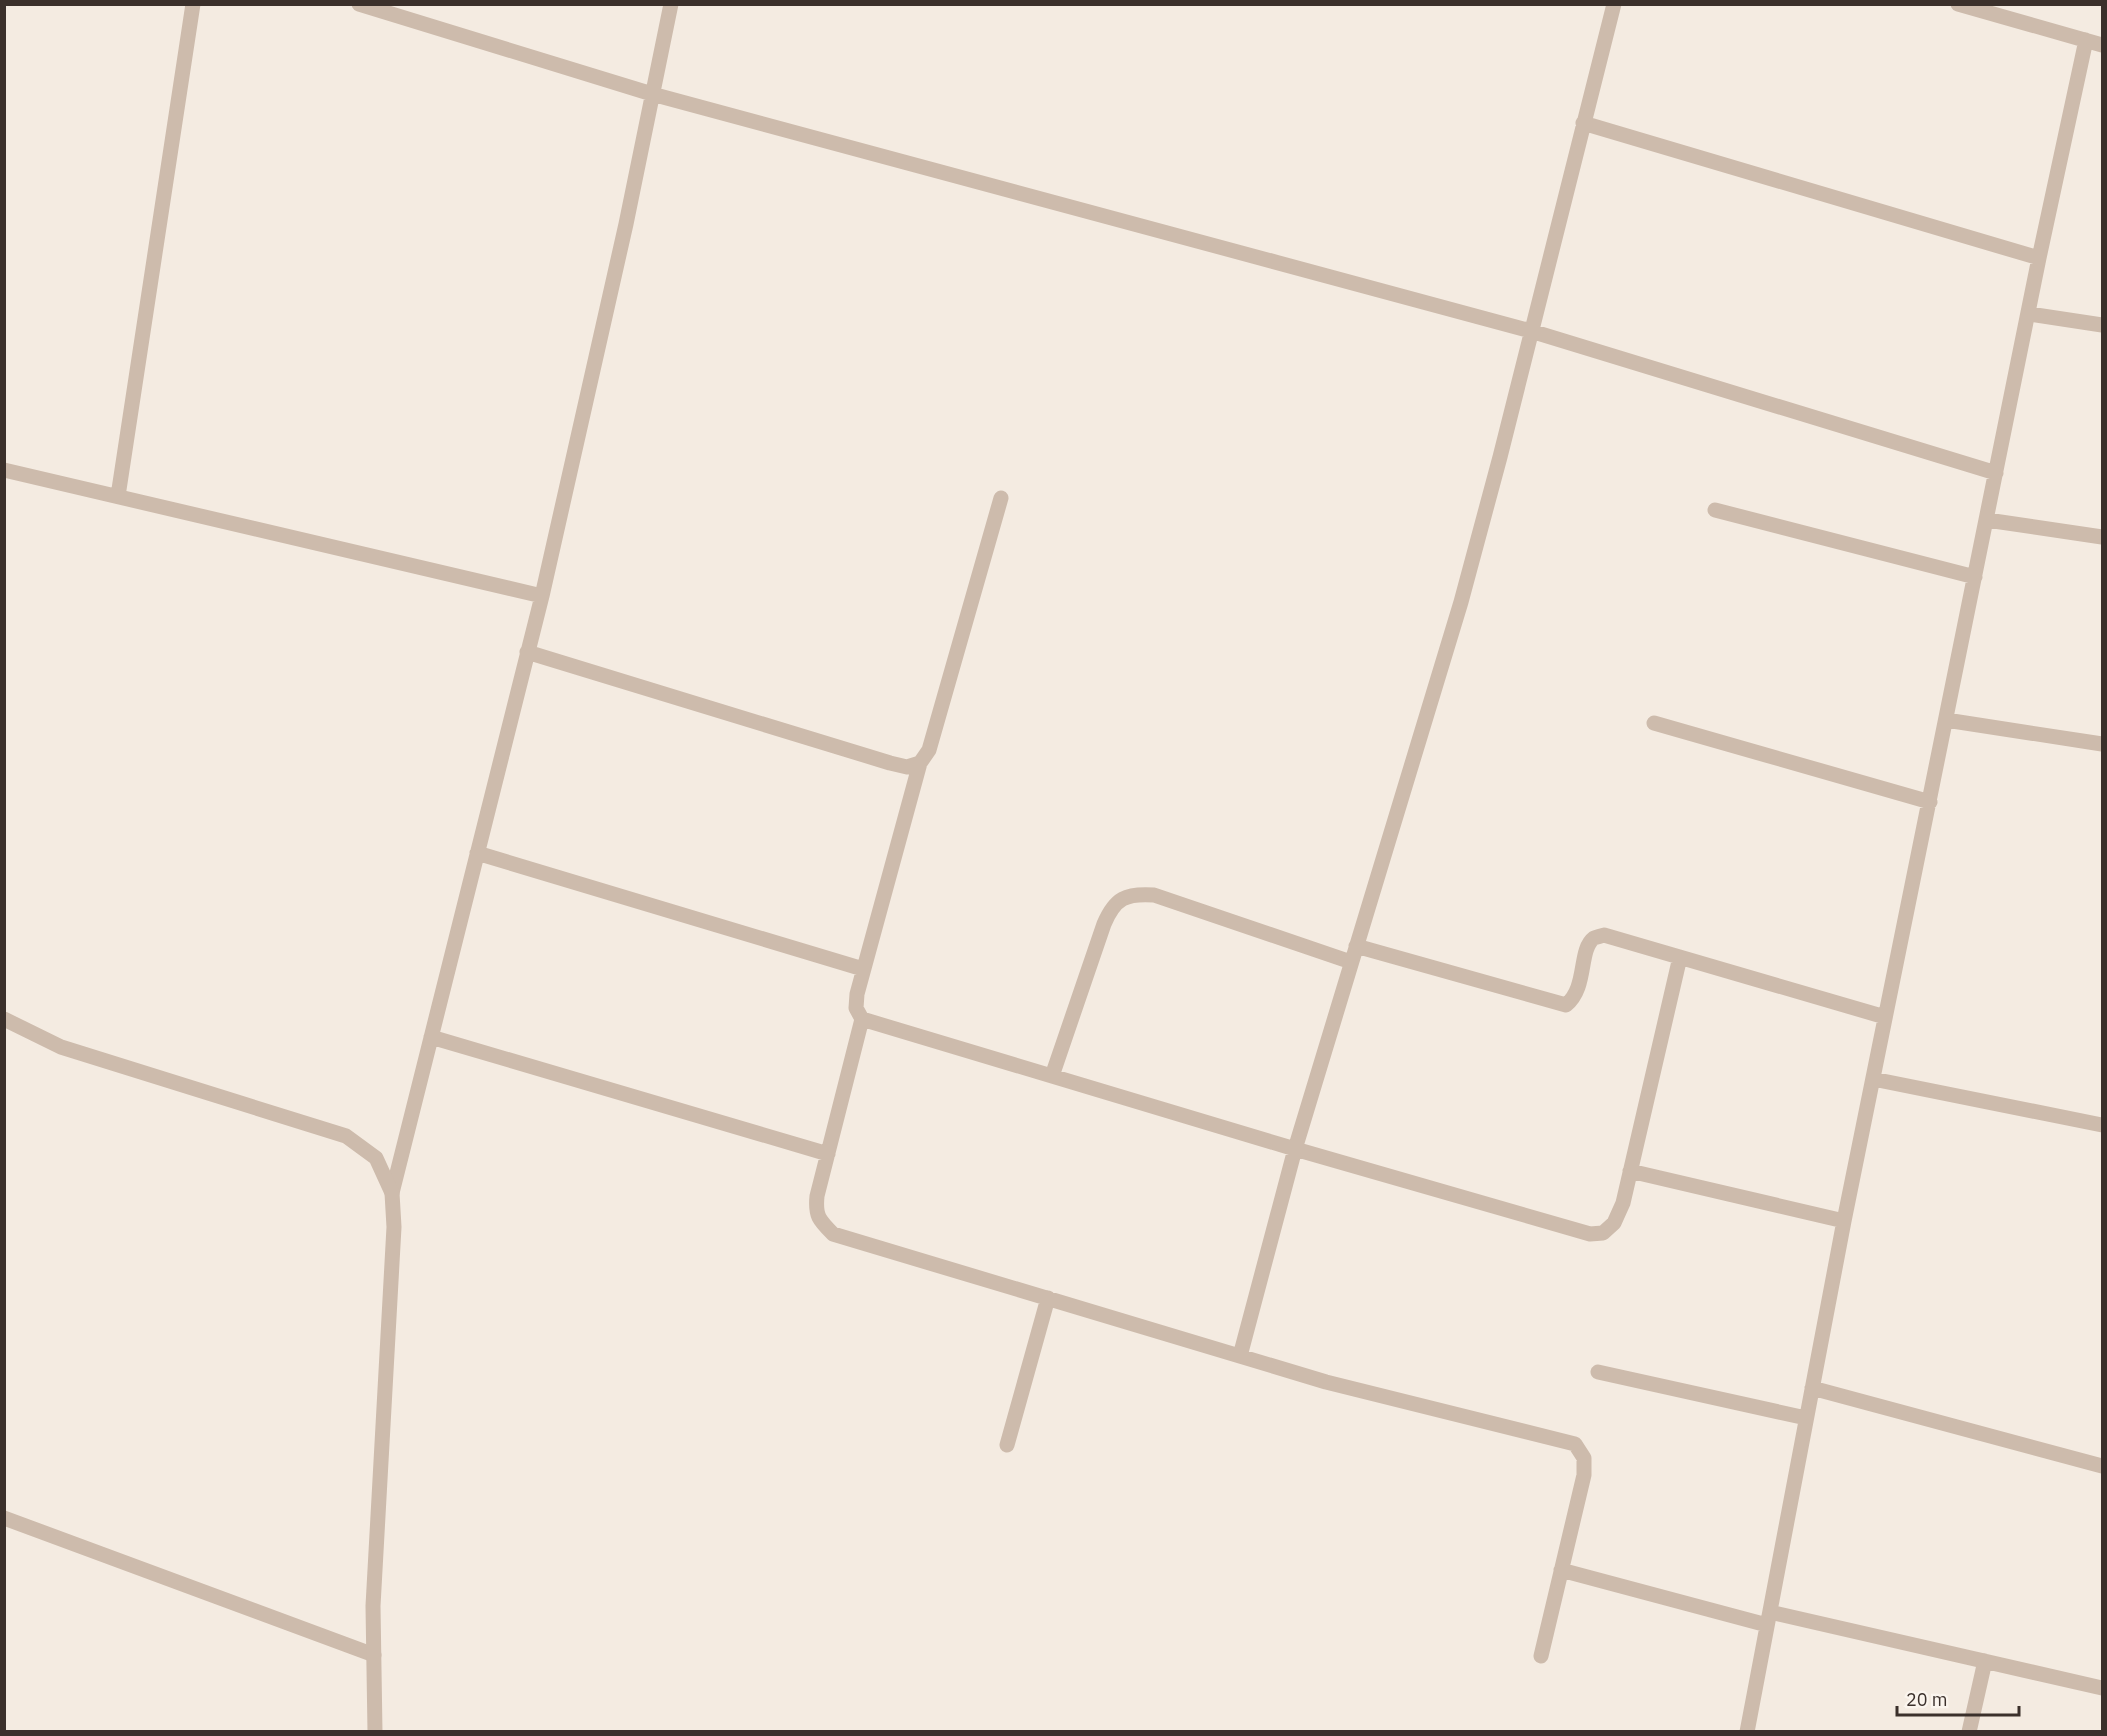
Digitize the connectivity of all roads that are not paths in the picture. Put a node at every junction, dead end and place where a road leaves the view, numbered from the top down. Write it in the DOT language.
graph roads {
  1 [pos="193,4"];
  2 [pos="359,4"];
  3 [pos="671,4"];
  4 [pos="1614,4"];
  5 [pos="1958,4"];
  6 [pos="392,9"];
  7 [pos="2085,40"];
  8 [pos="2103,45"];
  9 [pos="652,94"];
  10 [pos="1583,123"];
  11 [pos="2039,258"];
  12 [pos="2029,314"];
  13 [pos="2103,325"];
  14 [pos="1531,331"];
  15 [pos="4,470"];
  16 [pos="1996,473"];
  17 [pos="118,496"];
  18 [pos="1001,498"];
  19 [pos="1715,510"];
  20 [pos="1987,520"];
  21 [pos="2103,537"];
  22 [pos="1975,577"];
  23 [pos="542,596"];
  24 [pos="527,652"];
  25 [pos="1946,720"];
  26 [pos="1654,723"];
  27 [pos="2103,744"];
  28 [pos="920,763"];
  29 [pos="1930,802"];
  30 [pos="477,853"];
  31 [pos="1356,946"];
  32 [pos="1680,957"];
  33 [pos="1351,962"];
  34 [pos="863,969"];
  35 [pos="1885,1017"];
  36 [pos="862,1018"];
  37 [pos="4,1019"];
  38 [pos="431,1038"];
  39 [pos="1052,1076"];
  40 [pos="1873,1078"];
  41 [pos="2103,1125"];
  42 [pos="1295,1149"];
  43 [pos="828,1154"];
  44 [pos="1630,1170"];
  45 [pos="392,1193"];
  46 [pos="1844,1221"];
  47 [pos="1048,1298"];
  48 [pos="1240,1356"];
  49 [pos="1598,1372"];
  50 [pos="1812,1388"];
  51 [pos="1806,1418"];
  52 [pos="1007,1445"];
  53 [pos="2103,1466"];
  54 [pos="4,1518"];
  55 [pos="1561,1570"];
  56 [pos="1768,1619"];
  57 [pos="374,1655"];
  58 [pos="1541,1656"];
  59 [pos="1985,1661"];
  60 [pos="2103,1688"];
  61 [pos="375,1731"];
  62 [pos="1747,1731"];
  63 [pos="1970,1731"];
  1 -- 17 [label="street"];
  2 -- 6 [label="street"];
  3 -- 9 [label="street"];
  4 -- 10 [label="street"];
  5 -- 7 [label="street"];
  6 -- 9 [label="street"];
  7 -- 8 [label="street"];
  7 -- 11 [label="street"];
  9 -- 14 [label="street"];
  9 -- 23 [label="street"];
  10 -- 11 [label="street"];
  10 -- 14 [label="street"];
  11 -- 12 [label="street"];
  12 -- 13 [label="street"];
  12 -- 16 [label="street"];
  14 -- 16 [label="street"];
  14 -- 31 [label="street"];
  15 -- 17 [label="street"];
  16 -- 20 [label="street"];
  17 -- 23 [label="street"];
  18 -- 28 [label="street"];
  19 -- 22 [label="street"];
  20 -- 21 [label="street"];
  20 -- 22 [label="street"];
  22 -- 25 [label="street"];
  23 -- 24 [label="street"];
  24 -- 28 [label="street"];
  24 -- 30 [label="street"];
  25 -- 27 [label="street"];
  25 -- 29 [label="street"];
  26 -- 29 [label="street"];
  28 -- 34 [label="street"];
  29 -- 35 [label="street"];
  30 -- 34 [label="street"];
  30 -- 38 [label="street"];
  31 -- 32 [label="street"];
  31 -- 33 [label="street"];
  32 -- 35 [label="street"];
  32 -- 44 [label="street"];
  33 -- 39 [label="street"];
  33 -- 42 [label="street"];
  34 -- 36 [label="street"];
  35 -- 40 [label="street"];
  36 -- 39 [label="street"];
  36 -- 43 [label="street"];
  37 -- 45 [label="street"];
  38 -- 43 [label="street"];
  38 -- 45 [label="street"];
  39 -- 42 [label="street"];
  40 -- 41 [label="street"];
  40 -- 46 [label="street"];
  42 -- 44 [label="street"];
  42 -- 48 [label="street"];
  43 -- 47 [label="street"];
  44 -- 46 [label="street"];
  45 -- 57 [label="street"];
  46 -- 50 [label="street"];
  47 -- 48 [label="street"];
  47 -- 52 [label="street"];
  48 -- 55 [label="street"];
  49 -- 51 [label="street"];
  50 -- 51 [label="street"];
  50 -- 53 [label="street"];
  51 -- 56 [label="street"];
  54 -- 57 [label="street"];
  55 -- 56 [label="street"];
  55 -- 58 [label="street"];
  56 -- 59 [label="street"];
  56 -- 62 [label="street"];
  57 -- 61 [label="street"];
  59 -- 60 [label="street"];
  59 -- 63 [label="street"];
}
